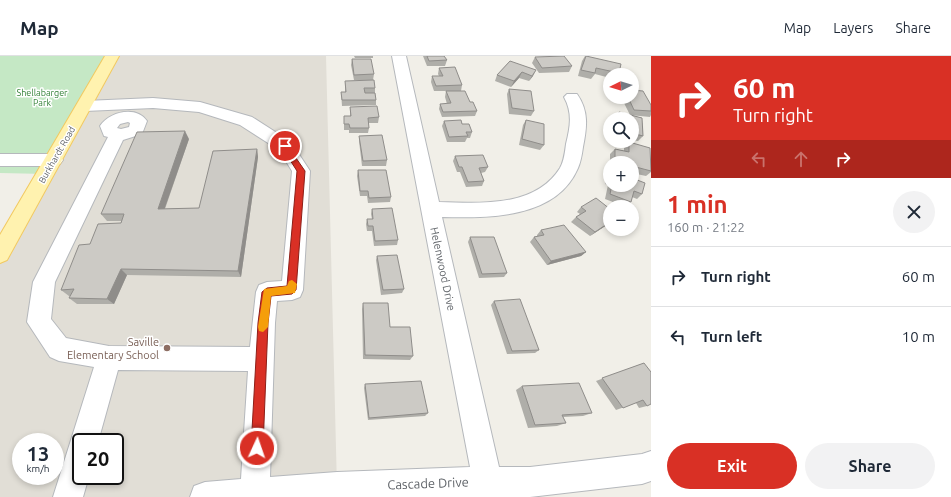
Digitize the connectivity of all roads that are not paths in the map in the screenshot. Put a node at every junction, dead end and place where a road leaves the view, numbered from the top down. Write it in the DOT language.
graph roads {
  1 [pos="112,56"];
  2 [pos="399,56"];
  3 [pos="572,97"];
  4 [pos="85,106"];
  5 [pos="129,110"];
  6 [pos="0,160"];
  7 [pos="54,160"];
  8 [pos="431,210"];
  9 [pos="0,254"];
  10 [pos="109,358"];
  11 [pos="262,359"];
  12 [pos="87,433"];
  13 [pos="651,466"];
  14 [pos="488,482"];
  15 [pos="72,483"];
  16 [pos="255,493"];
  17 [pos="68,497"];
  18 [pos="205,497"];
  1 -- 4 [label="main road, Burkhardt Road"];
  2 -- 8 [label="street, Helenwood Drive"];
  3 -- 8 [label="street"];
  4 -- 5 [label="street"];
  4 -- 7 [label="main road, Burkhardt Road"];
  5 -- 10 [label="street"];
  5 -- 11 [label="street"];
  6 -- 7 [label="street"];
  7 -- 9 [label="main road, Burkhardt Road"];
  8 -- 14 [label="street, Helenwood Drive"];
  10 -- 11 [label="street"];
  10 -- 12 [label="street"];
  11 -- 16 [label="street"];
  13 -- 14 [label="street, Cascade Drive"];
  14 -- 16 [label="street, Cascade Drive"];
  15 -- 17 [label="street"];
  16 -- 18 [label="street, Cascade Drive"];
}
